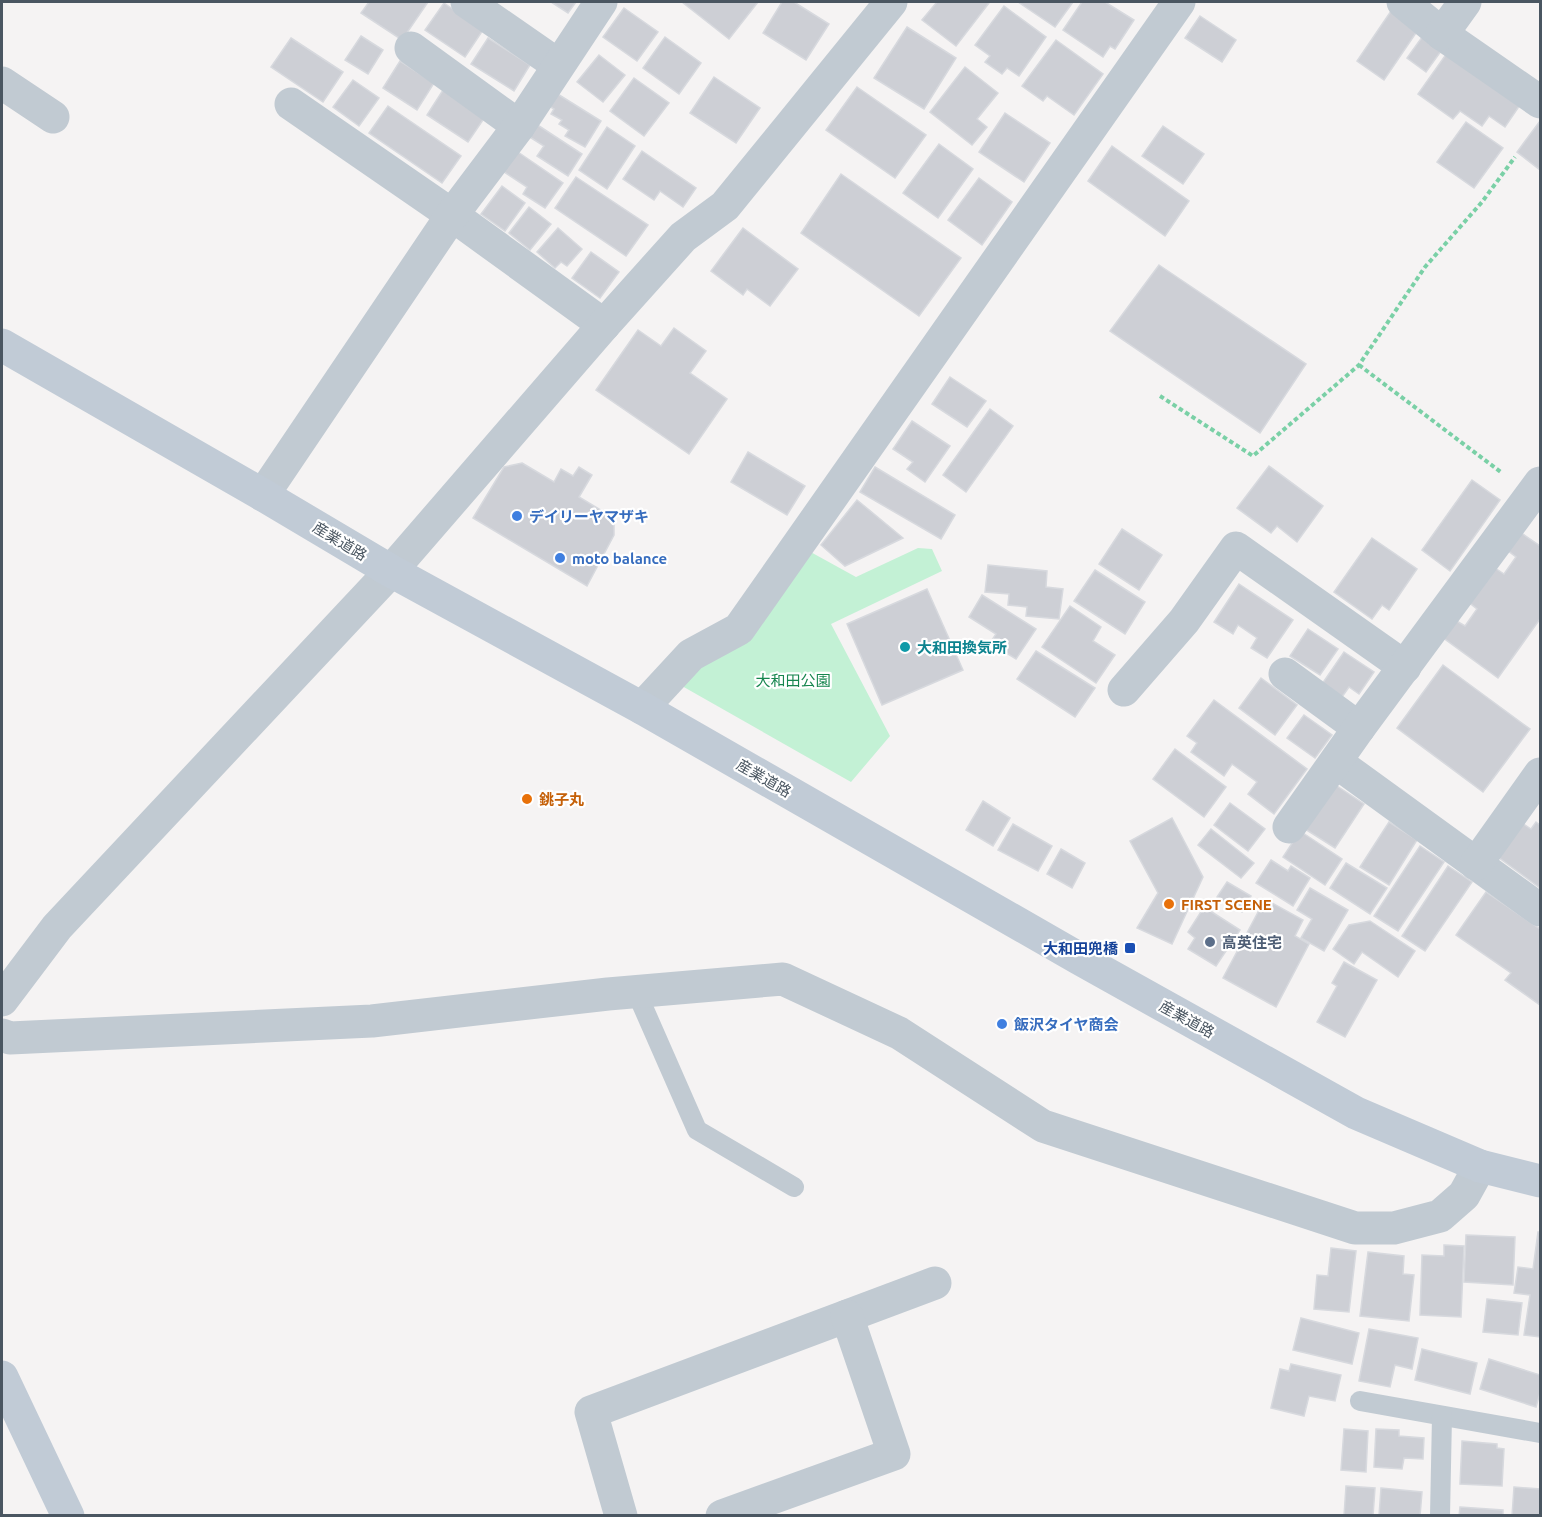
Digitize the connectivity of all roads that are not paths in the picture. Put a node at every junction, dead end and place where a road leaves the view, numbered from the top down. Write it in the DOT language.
graph roads {
  1 [pos="467,2"];
  2 [pos="601,2"];
  3 [pos="891,2"];
  4 [pos="1179,2"];
  5 [pos="1403,2"];
  6 [pos="1465,2"];
  7 [pos="1443,34"];
  8 [pos="411,48"];
  9 [pos="558,65"];
  10 [pos="2,83"];
  11 [pos="1540,102"];
  12 [pos="291,104"];
  13 [pos="53,117"];
  14 [pos="519,126"];
  15 [pos="452,215"];
  16 [pos="604,324"];
  17 [pos="2,345"];
  18 [pos="263,495"];
  19 [pos="1535,499"];
  20 [pos="390,571"];
  21 [pos="1405,667"];
  22 [pos="1285,674"];
  23 [pos="1124,690"];
  24 [pos="642,708"];
  25 [pos="1359,728"];
  26 [pos="1336,762"];
  27 [pos="1540,774"];
  28 [pos="1289,827"];
  29 [pos="1476,864"];
  30 [pos="1540,910"];
  31 [pos="636,992"];
  32 [pos="2,1000"];
  33 [pos="2,1035"];
  34 [pos="1480,1166"];
  35 [pos="1540,1181"];
  36 [pos="794,1187"];
  37 [pos="934,1283"];
  38 [pos="847,1316"];
  39 [pos="2,1377"];
  40 [pos="1360,1401"];
  41 [pos="1442,1416"];
  42 [pos="1540,1432"];
  43 [pos="68,1515"];
  44 [pos="621,1515"];
  45 [pos="722,1515"];
  46 [pos="1440,1515"];
  1 -- 9 [label="street"];
  2 -- 9 [label="street"];
  3 -- 16 [label="street"];
  4 -- 24 [label="street"];
  5 -- 7 [label="street"];
  6 -- 7 [label="street"];
  7 -- 11 [label="street"];
  8 -- 14 [label="street"];
  9 -- 14 [label="street"];
  10 -- 13 [label="street"];
  12 -- 15 [label="street"];
  14 -- 15 [label="street"];
  15 -- 16 [label="street"];
  15 -- 18 [label="street"];
  16 -- 20 [label="street"];
  17 -- 18 [label="main road, 産業道路"];
  18 -- 20 [label="main road, 産業道路"];
  19 -- 21 [label="street"];
  20 -- 24 [label="main road, 産業道路"];
  20 -- 32 [label="street"];
  21 -- 23 [label="street"];
  21 -- 25 [label="street"];
  22 -- 25 [label="street"];
  24 -- 34 [label="main road, 産業道路"];
  25 -- 26 [label="street"];
  26 -- 28 [label="street"];
  26 -- 29 [label="street"];
  27 -- 29 [label="street"];
  29 -- 30 [label="street"];
  31 -- 33 [label="street"];
  31 -- 34 [label="street"];
  31 -- 36 [label="lane"];
  34 -- 35 [label="main road, 産業道路"];
  37 -- 38 [label="street"];
  38 -- 44 [label="street"];
  38 -- 45 [label="street"];
  39 -- 43 [label="main road"];
  40 -- 41 [label="lane"];
  41 -- 42 [label="lane"];
  41 -- 46 [label="lane"];
}
